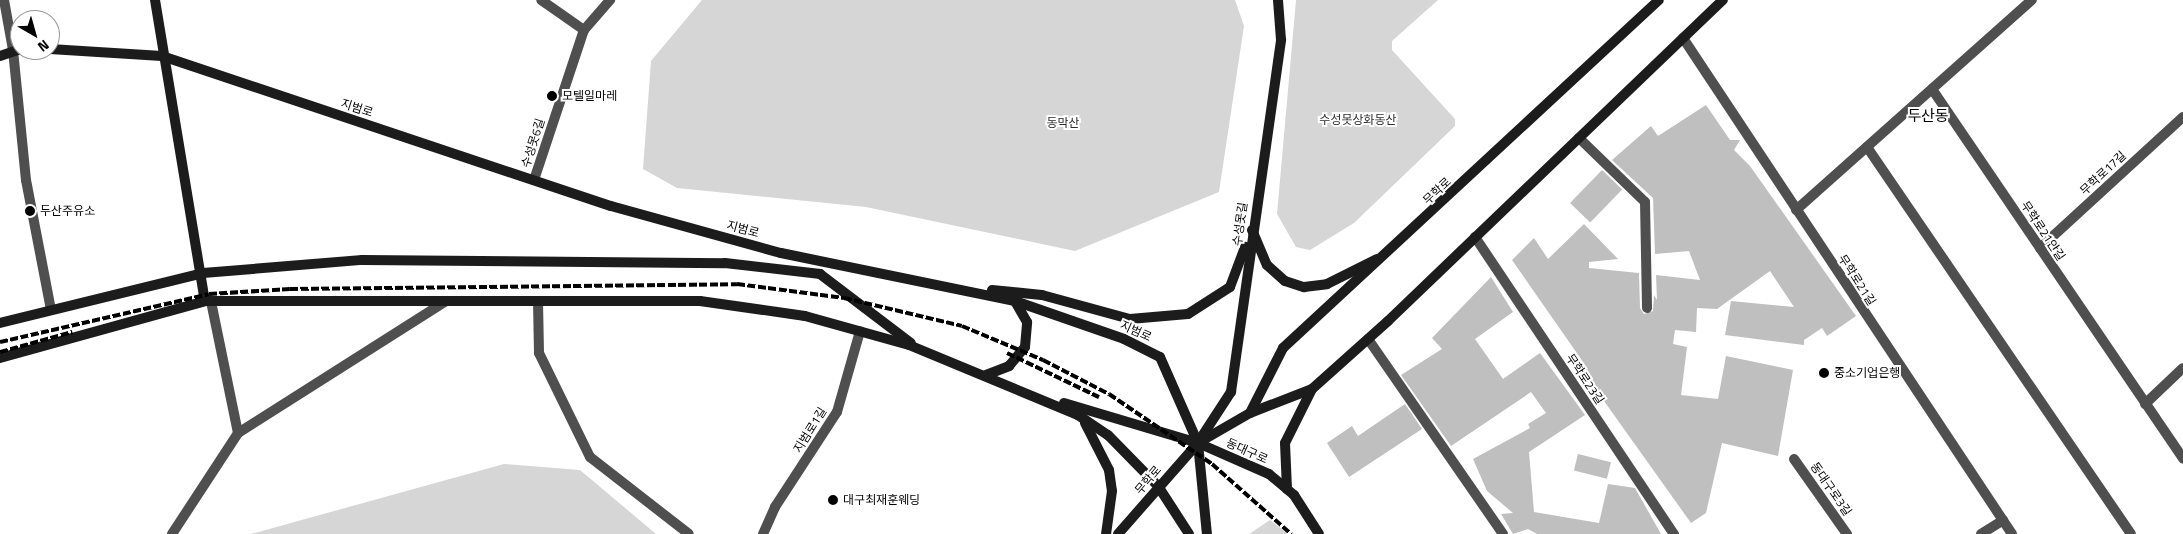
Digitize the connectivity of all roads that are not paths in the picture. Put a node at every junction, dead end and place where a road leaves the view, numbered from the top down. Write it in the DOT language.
graph roads {
  1 [pos="4,0"];
  2 [pos="155,0"];
  3 [pos="541,0"];
  4 [pos="610,0"];
  5 [pos="1278,0"];
  6 [pos="1660,0"];
  7 [pos="1723,0"];
  8 [pos="2032,0"];
  9 [pos="10,25"];
  10 [pos="584,30"];
  11 [pos="1683,38"];
  12 [pos="60,50"];
  13 [pos="162,56"];
  14 [pos="17,60"];
  15 [pos="1932,89"];
  16 [pos="2183,117"];
  17 [pos="1579,138"];
  18 [pos="1867,147"];
  19 [pos="534,180"];
  20 [pos="1796,210"];
  21 [pos="1252,229"];
  22 [pos="1475,238"];
  23 [pos="2040,248"];
  24 [pos="1388,254"];
  25 [pos="203,273"];
  26 [pos="952,285"];
  27 [pos="208,301"];
  28 [pos="446,301"];
  29 [pos="538,301"];
  30 [pos="1015,301"];
  31 [pos="1647,308"];
  32 [pos="51,310"];
  33 [pos="0,323"];
  34 [pos="860,331"];
  35 [pos="1368,338"];
  36 [pos="919,349"];
  37 [pos="0,358"];
  38 [pos="2183,368"];
  39 [pos="986,375"];
  40 [pos="1312,388"];
  41 [pos="1019,389"];
  42 [pos="2145,404"];
  43 [pos="1250,413"];
  44 [pos="1078,414"];
  45 [pos="238,433"];
  46 [pos="1198,443"];
  47 [pos="1794,459"];
  48 [pos="2183,459"];
  49 [pos="1158,486"];
  50 [pos="1287,489"];
  51 [pos="2002,520"];
  52 [pos="172,534"];
  53 [pos="689,534"];
  54 [pos="763,534"];
  55 [pos="1106,534"];
  56 [pos="1118,534"];
  57 [pos="1190,534"];
  58 [pos="1207,534"];
  59 [pos="1319,534"];
  60 [pos="1502,534"];
  61 [pos="1674,534"];
  62 [pos="1847,534"];
  63 [pos="1981,534"];
  64 [pos="2012,534"];
  65 [pos="2131,534"];
  1 -- 9 [label="street"];
  2 -- 13 [label="main road"];
  3 -- 10 [label="street"];
  4 -- 10 [label="street, 수성못6길"];
  5 -- 21 [label="main road, 수성못길"];
  6 -- 24 [label="main road, 무학로"];
  7 -- 11 [label="main road, 무학로"];
  8 -- 15 [label="street"];
  10 -- 19 [label="street, 수성못6길"];
  11 -- 17 [label="main road, 무학로"];
  11 -- 20 [label="street, 무학로21길"];
  12 -- 13 [label="main road, 지범로"];
  13 -- 19 [label="main road, 지범로"];
  13 -- 25 [label="main road"];
  14 -- 32 [label="street"];
  15 -- 18 [label="street"];
  15 -- 23 [label="street, 무학로21안길"];
  16 -- 23 [label="street, 무학로17길"];
  17 -- 22 [label="main road, 무학로"];
  17 -- 31 [label="street"];
  18 -- 20 [label="street"];
  18 -- 65 [label="street"];
  19 -- 26 [label="main road, 지범로"];
  20 -- 51 [label="street, 무학로21길"];
  21 -- 24 [label="main road"];
  21 -- 26 [label="main road"];
  21 -- 46 [label="main road, 수성못길"];
  22 -- 35 [label="main road, 무학로"];
  22 -- 61 [label="street, 무학로23길"];
  23 -- 42 [label="street, 무학로21안길"];
  24 -- 43 [label="main road, 무학로"];
  25 -- 27 [label="main road"];
  25 -- 32 [label="main road"];
  25 -- 36 [label="main road"];
  26 -- 30 [label="main road, 지범로"];
  27 -- 28 [label="main road"];
  27 -- 37 [label="main road"];
  27 -- 45 [label="street"];
  28 -- 29 [label="main road"];
  28 -- 45 [label="street"];
  29 -- 34 [label="main road"];
  29 -- 53 [label="street"];
  30 -- 39 [label="main road"];
  30 -- 46 [label="main road, 지범로"];
  32 -- 33 [label="main road"];
  34 -- 36 [label="main road"];
  34 -- 54 [label="street, 지범로1길"];
  35 -- 40 [label="main road, 무학로"];
  35 -- 60 [label="street"];
  36 -- 39 [label="main road"];
  38 -- 42 [label="street"];
  39 -- 41 [label="main road"];
  40 -- 43 [label="main road, 무학로"];
  40 -- 50 [label="main road"];
  41 -- 44 [label="main road"];
  41 -- 46 [label="main road"];
  42 -- 48 [label="street, 무학로21안길"];
  43 -- 46 [label="main road, 무학로"];
  44 -- 49 [label="main road"];
  44 -- 55 [label="main road"];
  45 -- 52 [label="street"];
  46 -- 49 [label="main road, 무학로"];
  46 -- 50 [label="main road, 동대구로"];
  46 -- 58 [label="main road, 지범로"];
  47 -- 62 [label="street, 동대구로3길"];
  49 -- 56 [label="main road, 무학로"];
  49 -- 57 [label="main road"];
  50 -- 59 [label="main road, 동대구로"];
  51 -- 63 [label="street"];
  51 -- 64 [label="street, 무학로21길"];
}
